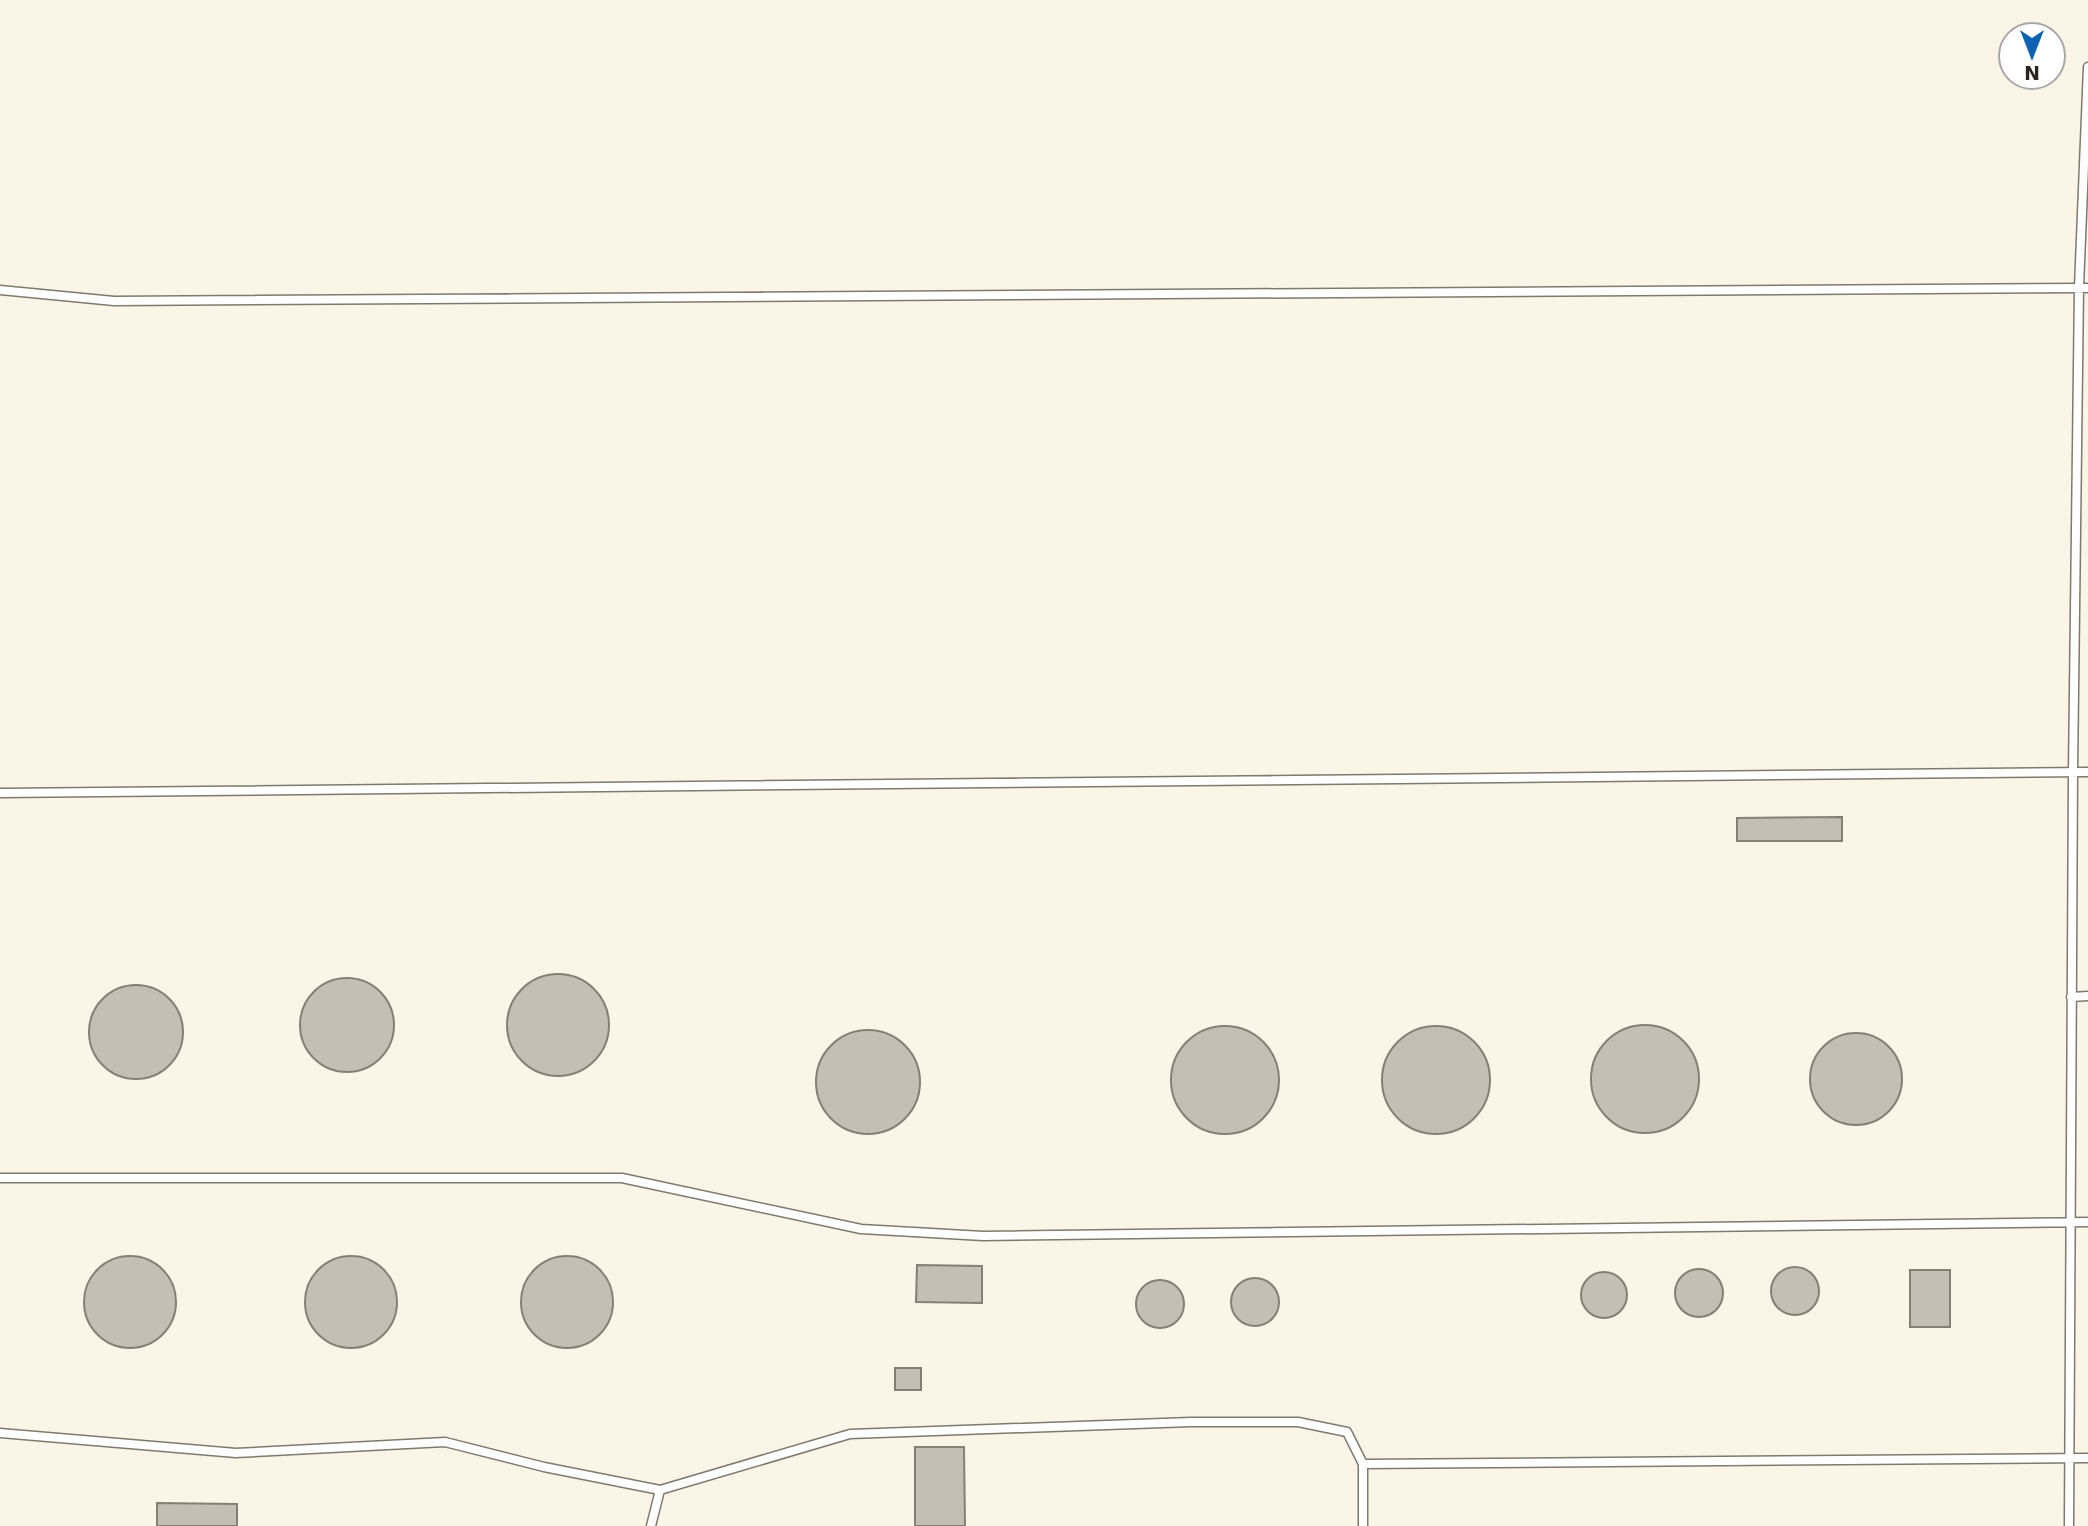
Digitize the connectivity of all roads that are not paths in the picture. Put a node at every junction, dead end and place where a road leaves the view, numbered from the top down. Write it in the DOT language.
graph roads {
  1 [pos="2088,66"];
  2 [pos="2084,287"];
  3 [pos="0,290"];
  4 [pos="2073,772"];
  5 [pos="2088,772"];
  6 [pos="0,793"];
  7 [pos="2088,996"];
  8 [pos="2071,997"];
  9 [pos="0,1178"];
  10 [pos="2070,1222"];
  11 [pos="2088,1222"];
  12 [pos="0,1433"];
  13 [pos="2069,1458"];
  14 [pos="2088,1458"];
  15 [pos="1363,1464"];
  16 [pos="660,1490"];
  17 [pos="652,1526"];
  18 [pos="1363,1526"];
  19 [pos="2069,1526"];
  1 -- 2 [label="lane"];
  2 -- 3 [label="lane"];
  2 -- 4 [label="lane"];
  4 -- 5 [label="lane"];
  4 -- 6 [label="lane"];
  4 -- 8 [label="lane"];
  7 -- 8 [label="lane"];
  8 -- 10 [label="lane"];
  9 -- 10 [label="lane"];
  10 -- 11 [label="lane"];
  10 -- 13 [label="lane"];
  12 -- 16 [label="lane"];
  13 -- 14 [label="lane"];
  13 -- 15 [label="lane"];
  13 -- 19 [label="lane"];
  15 -- 16 [label="lane"];
  15 -- 18 [label="lane"];
  16 -- 17 [label="lane"];
}
